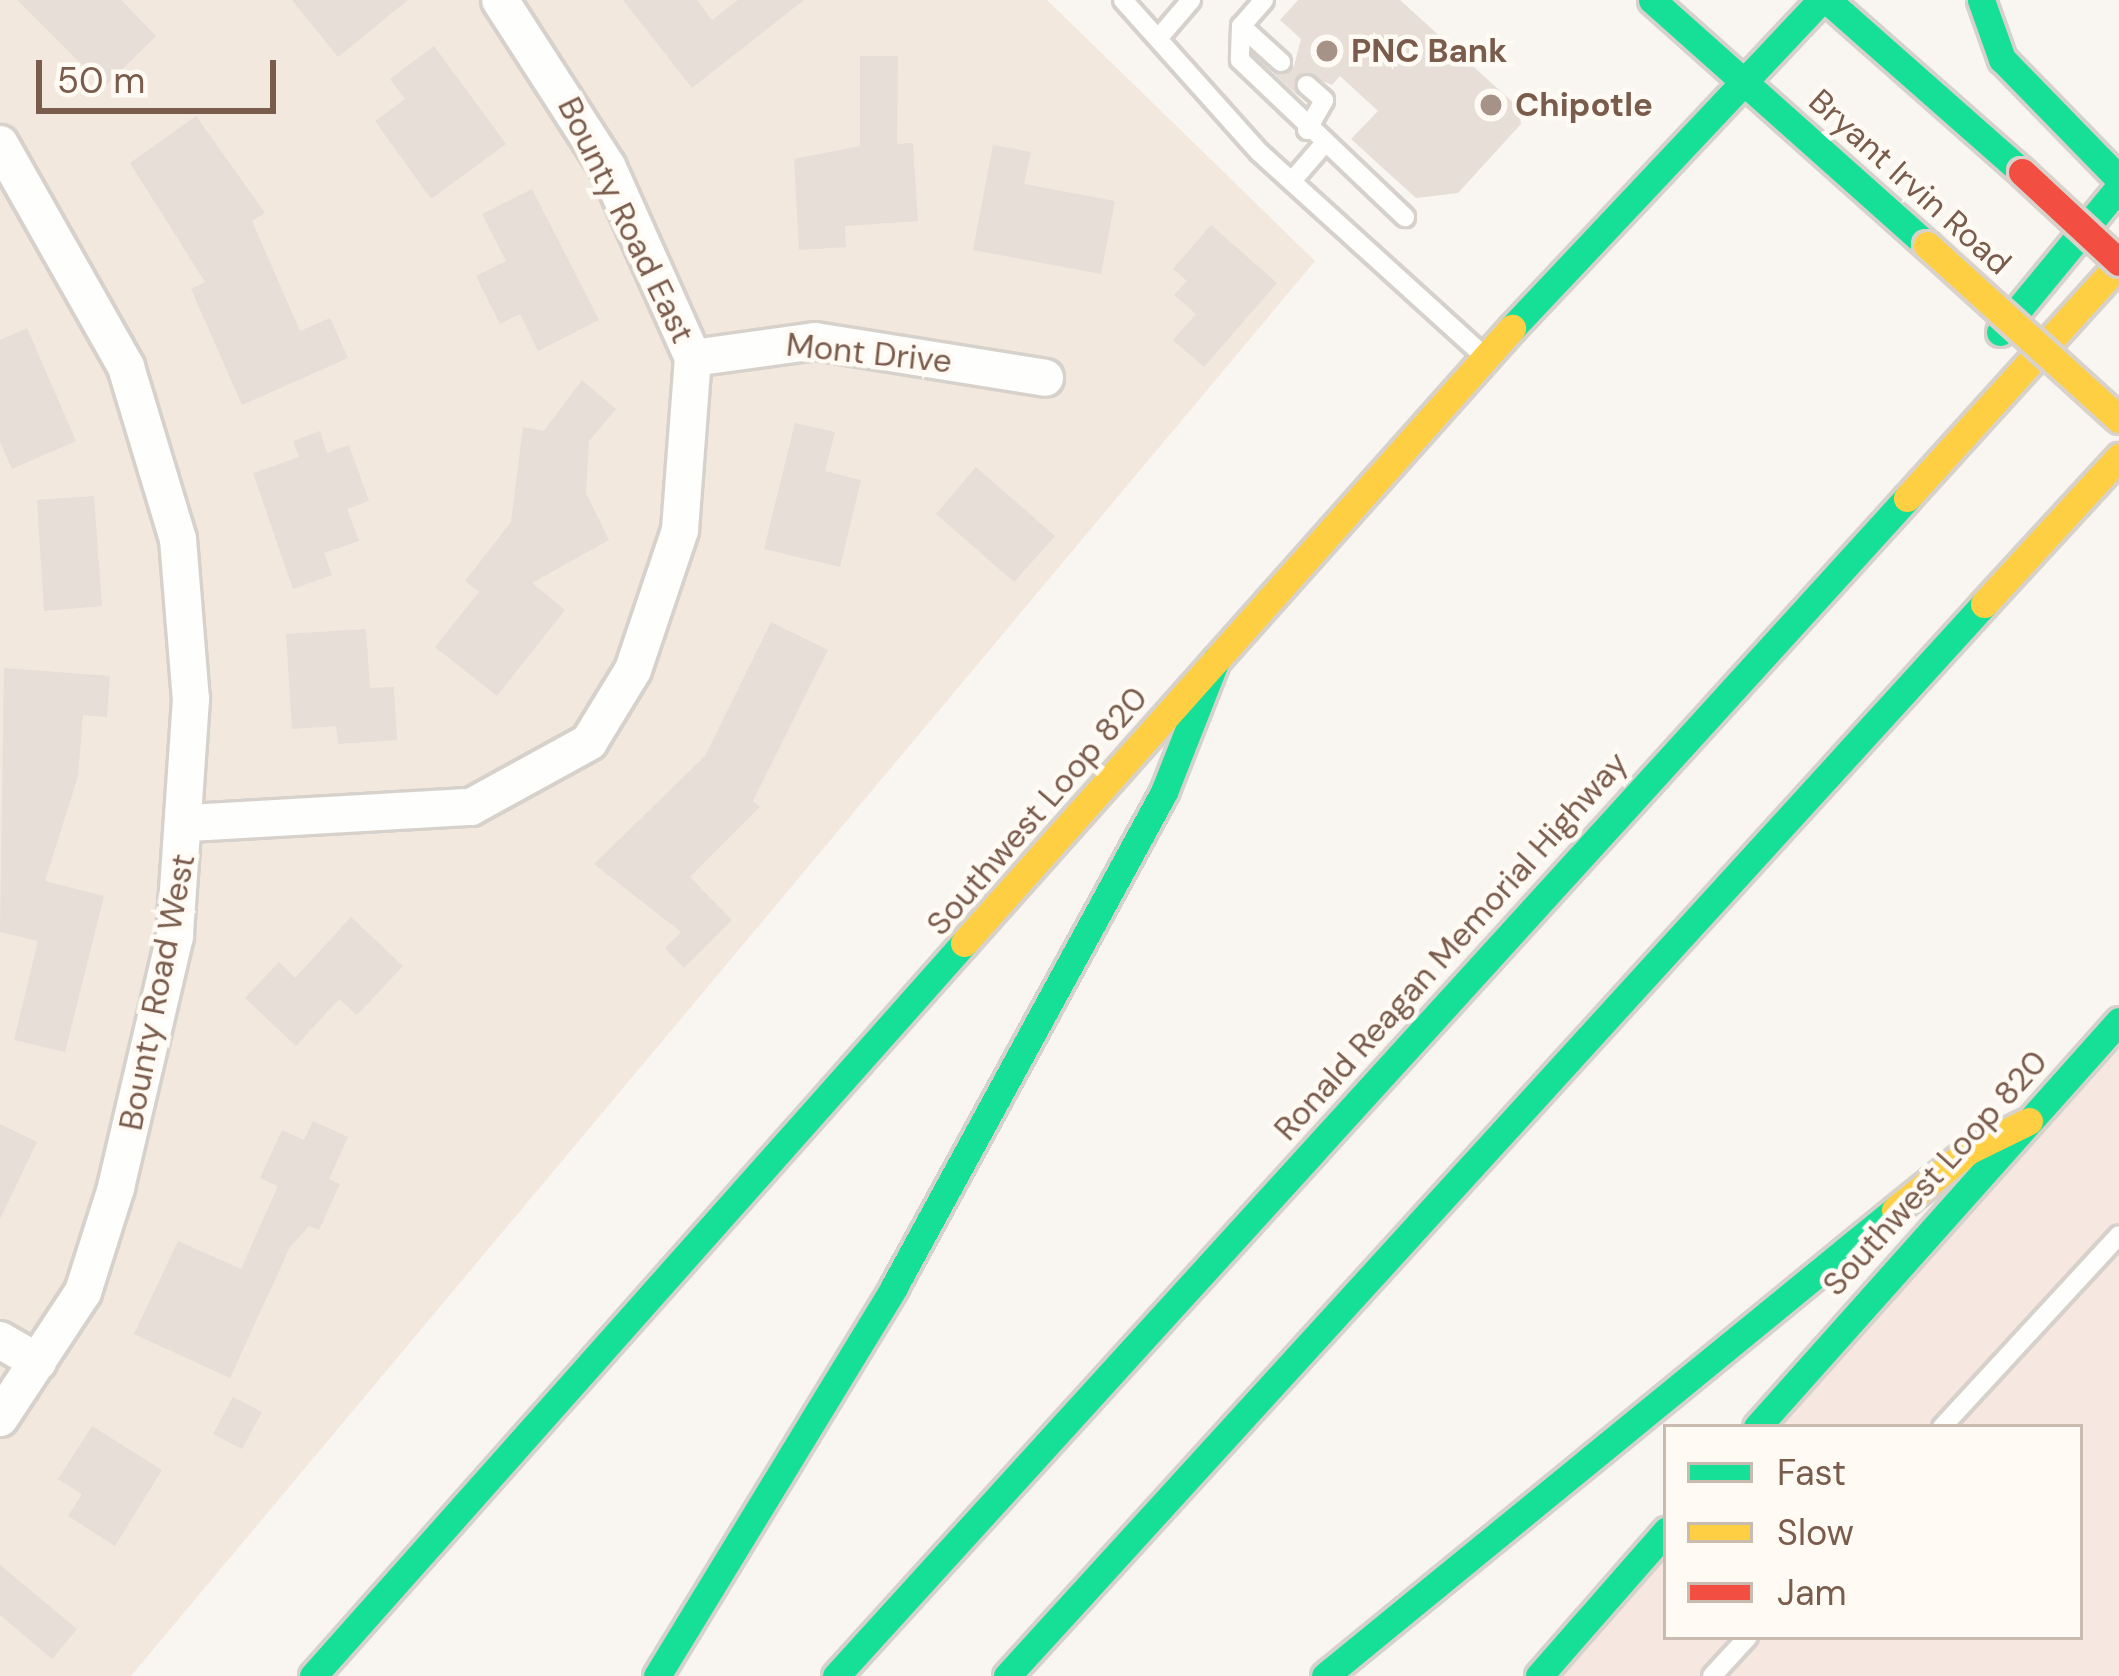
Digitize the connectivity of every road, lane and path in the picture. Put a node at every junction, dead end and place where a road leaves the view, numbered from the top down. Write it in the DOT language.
graph roads {
  1 [pos="500,0"];
  2 [pos="1123,0"];
  3 [pos="1191,0"];
  4 [pos="1264,0"];
  5 [pos="1652,0"];
  6 [pos="1824,0"];
  7 [pos="1982,0"];
  8 [pos="1240,26"];
  9 [pos="1162,34"];
  10 [pos="1281,62"];
  11 [pos="1741,79"];
  12 [pos="1307,85"];
  13 [pos="1306,130"];
  14 [pos="0,144"];
  15 [pos="1323,145"];
  16 [pos="1292,182"];
  17 [pos="2119,183"];
  18 [pos="1405,217"];
  19 [pos="2119,263"];
  20 [pos="1485,357"];
  21 [pos="693,358"];
  22 [pos="1973,365"];
  23 [pos="1045,378"];
  24 [pos="2119,419"];
  25 [pos="2119,457"];
  26 [pos="1216,660"];
  27 [pos="190,823"];
  28 [pos="2119,1021"];
  29 [pos="1301,1114"];
  30 [pos="2029,1121"];
  31 [pos="1288,1179"];
  32 [pos="2119,1235"];
  33 [pos="0,1340"];
  34 [pos="38,1362"];
  35 [pos="0,1418"];
  36 [pos="1760,1424"];
  37 [pos="1945,1424"];
  38 [pos="1663,1534"];
  39 [pos="1745,1640"];
  40 [pos="314,1676"];
  41 [pos="656,1676"];
  42 [pos="836,1676"];
  43 [pos="1007,1676"];
  44 [pos="1325,1676"];
  45 [pos="1539,1676"];
  46 [pos="1712,1676"];
  1 -- 21 [label="street, Bounty Road East"];
  2 -- 9 [label="lane"];
  3 -- 9 [label="lane"];
  4 -- 8 [label="lane"];
  5 -- 11 [label="main road, Bryant Irvin Road"];
  6 -- 11 [label="main road, Southwest Loop 820"];
  6 -- 19 [label="main road, bridge"];
  7 -- 17 [label="main road"];
  8 -- 10 [label="lane"];
  8 -- 13 [label="lane"];
  9 -- 16 [label="lane"];
  11 -- 20 [label="main road, Southwest Loop 820"];
  11 -- 24 [label="main road, Bryant Irvin Road, bridge"];
  12 -- 13 [label="lane"];
  13 -- 15 [label="lane"];
  14 -- 27 [label="street, Bounty Road West"];
  15 -- 16 [label="lane"];
  15 -- 18 [label="lane"];
  16 -- 20 [label="lane"];
  17 -- 22 [label="main road"];
  19 -- 31 [label="main road, Ronald Reagan Memorial Highway"];
  20 -- 26 [label="main road, Southwest Loop 820"];
  21 -- 23 [label="street, Mont Drive"];
  21 -- 27 [label="street, Bounty Road East"];
  25 -- 43 [label="main road"];
  26 -- 40 [label="main road, Southwest Loop 820"];
  26 -- 41 [label="main road"];
  27 -- 34 [label="street, Bounty Road West"];
  28 -- 30 [label="main road, Southwest Loop 820"];
  29 -- 31 [label="main road"];
  30 -- 36 [label="main road, Southwest Loop 820"];
  30 -- 44 [label="main road"];
  31 -- 42 [label="main road, Ronald Reagan Memorial Highway"];
  32 -- 37 [label="lane"];
  33 -- 34 [label="street"];
  34 -- 35 [label="street, Bounty Road West"];
  38 -- 45 [label="main road"];
  39 -- 46 [label="lane"];
}
